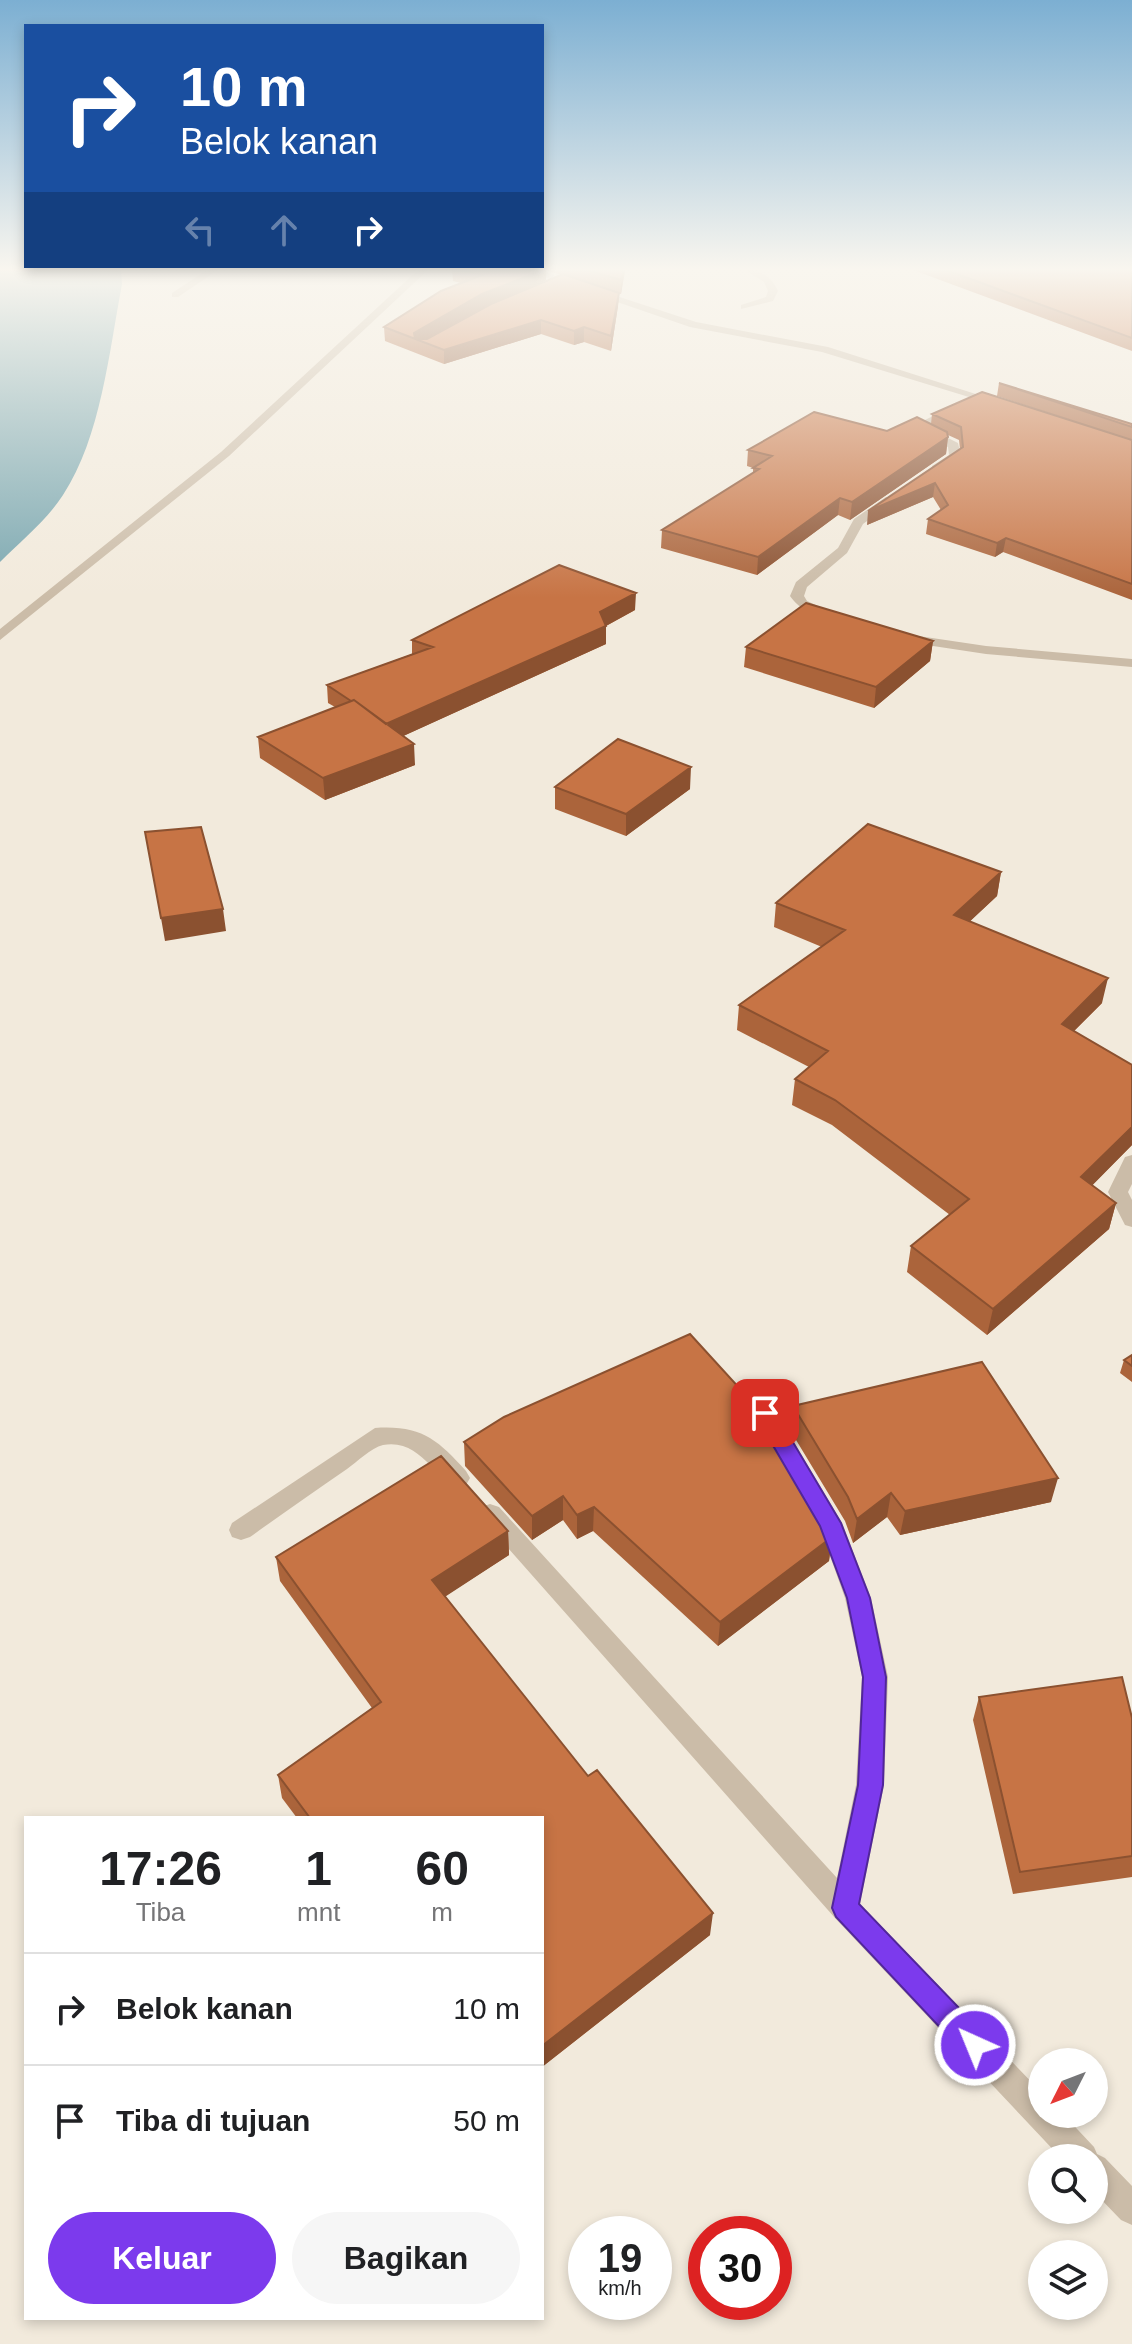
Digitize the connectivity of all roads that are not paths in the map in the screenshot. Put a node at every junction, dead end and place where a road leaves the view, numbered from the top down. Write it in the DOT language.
graph roads {
  1 [pos="305,379"];
  2 [pos="924,379"];
  3 [pos="982,397"];
  4 [pos="1012,407"];
  5 [pos="930,472"];
  6 [pos="906,489"];
  7 [pos="843,621"];
  8 [pos="890,635"];
  9 [pos="0,636"];
  10 [pos="1132,663"];
  11 [pos="1132,1162"];
  12 [pos="1132,1220"];
  13 [pos="765,1413"];
  14 [pos="241,1530"];
  15 [pos="845,1908"];
  16 [pos="1070,2144"];
  17 [pos="1108,2184"];
  18 [pos="1132,2209"];
  1 -- 9 [label="street"];
  2 -- 3 [label="street"];
  3 -- 4 [label="street"];
  3 -- 5 [label="street"];
  6 -- 7 [label="street"];
  8 -- 10 [label="street"];
  11 -- 12 [label="street"];
  13 -- 15 [label="street"];
  14 -- 15 [label="street"];
  15 -- 16 [label="street"];
  17 -- 18 [label="street"];
}
